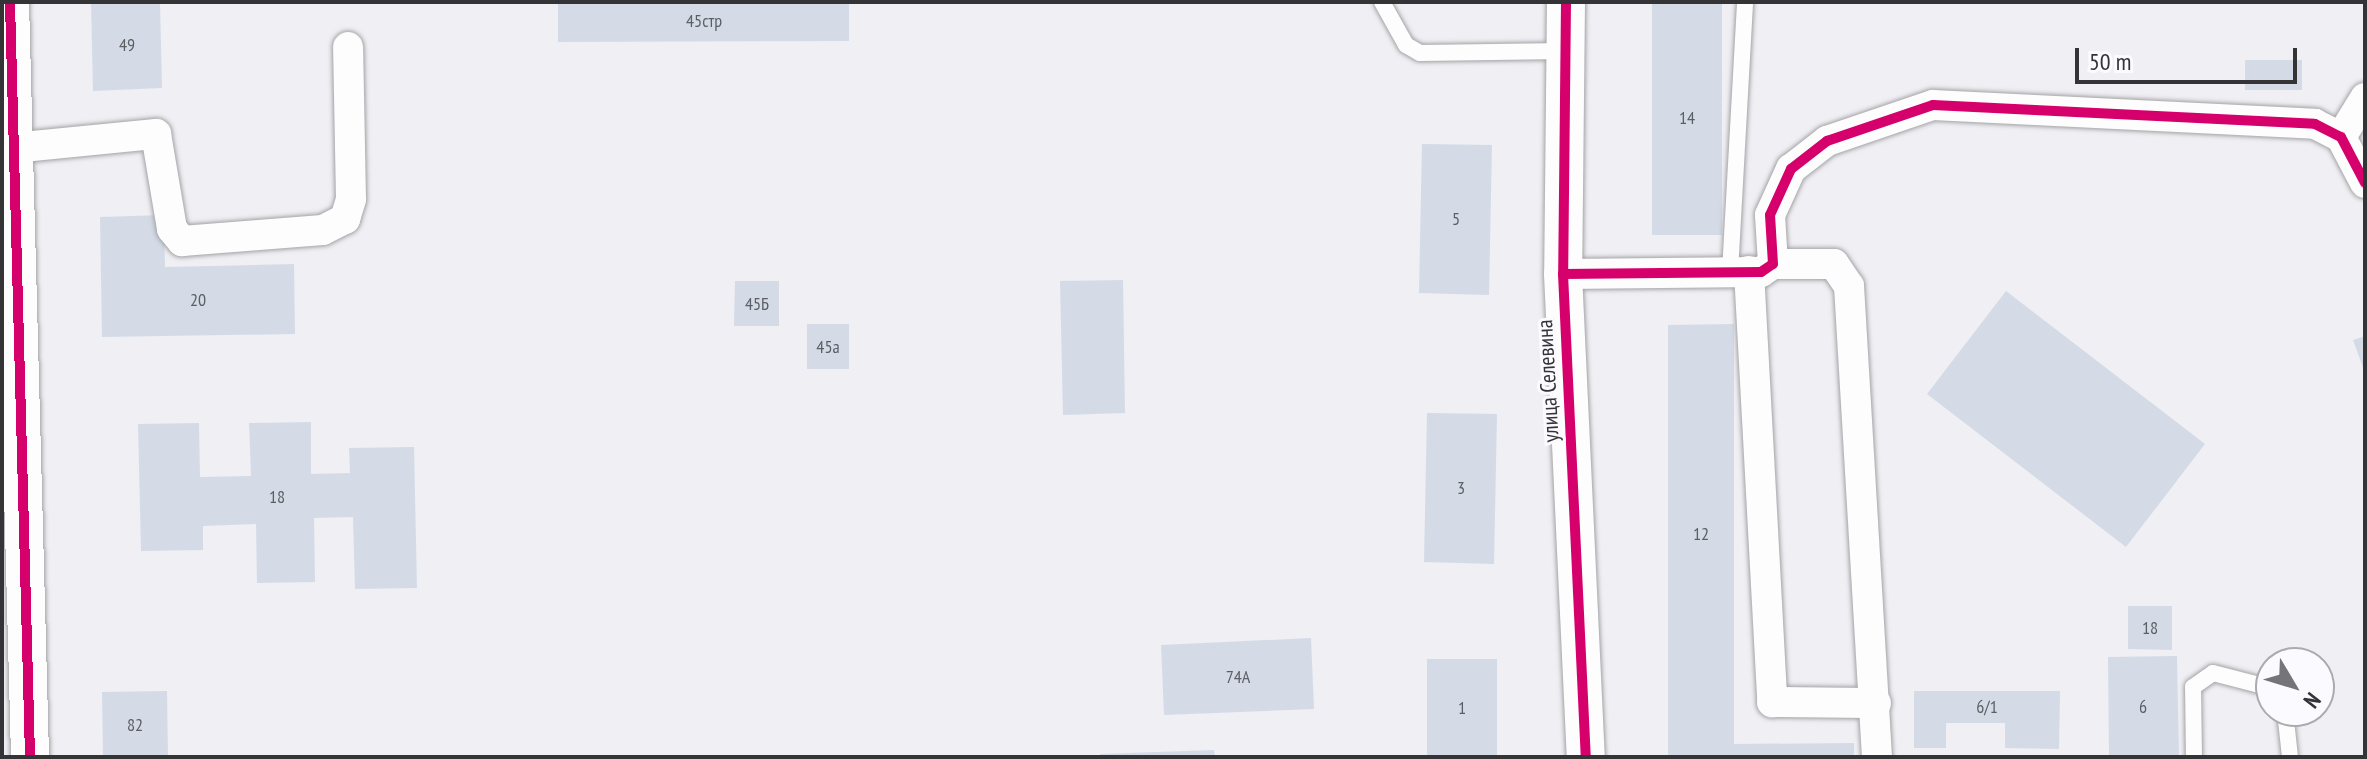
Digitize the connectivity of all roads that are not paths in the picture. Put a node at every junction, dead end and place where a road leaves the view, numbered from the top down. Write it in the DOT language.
graph roads {
  1 [pos="10,2"];
  2 [pos="1382,2"];
  3 [pos="1566,2"];
  4 [pos="1745,2"];
  5 [pos="348,47"];
  6 [pos="1565,51"];
  7 [pos="2365,98"];
  8 [pos="2341,137"];
  9 [pos="7,149"];
  10 [pos="2365,183"];
  11 [pos="1750,269"];
  12 [pos="1563,274"];
  13 [pos="16,636"];
  14 [pos="2255,684"];
  15 [pos="1876,703"];
  16 [pos="2287,727"];
  17 [pos="30,757"];
  18 [pos="1586,757"];
  19 [pos="1877,757"];
  20 [pos="2194,757"];
  21 [pos="2290,757"];
  1 -- 9 [label="street"];
  2 -- 6 [label="lane"];
  3 -- 6 [label="street, улица Селевина"];
  4 -- 11 [label="lane"];
  5 -- 9 [label="street"];
  6 -- 12 [label="street, улица Селевина"];
  7 -- 8 [label="street"];
  8 -- 10 [label="street"];
  8 -- 11 [label="street"];
  9 -- 13 [label="street"];
  11 -- 12 [label="street"];
  11 -- 15 [label="street"];
  11 -- 15 [label="street"];
  12 -- 18 [label="street, улица Селевина"];
  13 -- 17 [label="street"];
  14 -- 20 [label="lane"];
  15 -- 19 [label="street"];
  16 -- 21 [label="lane"];
}
